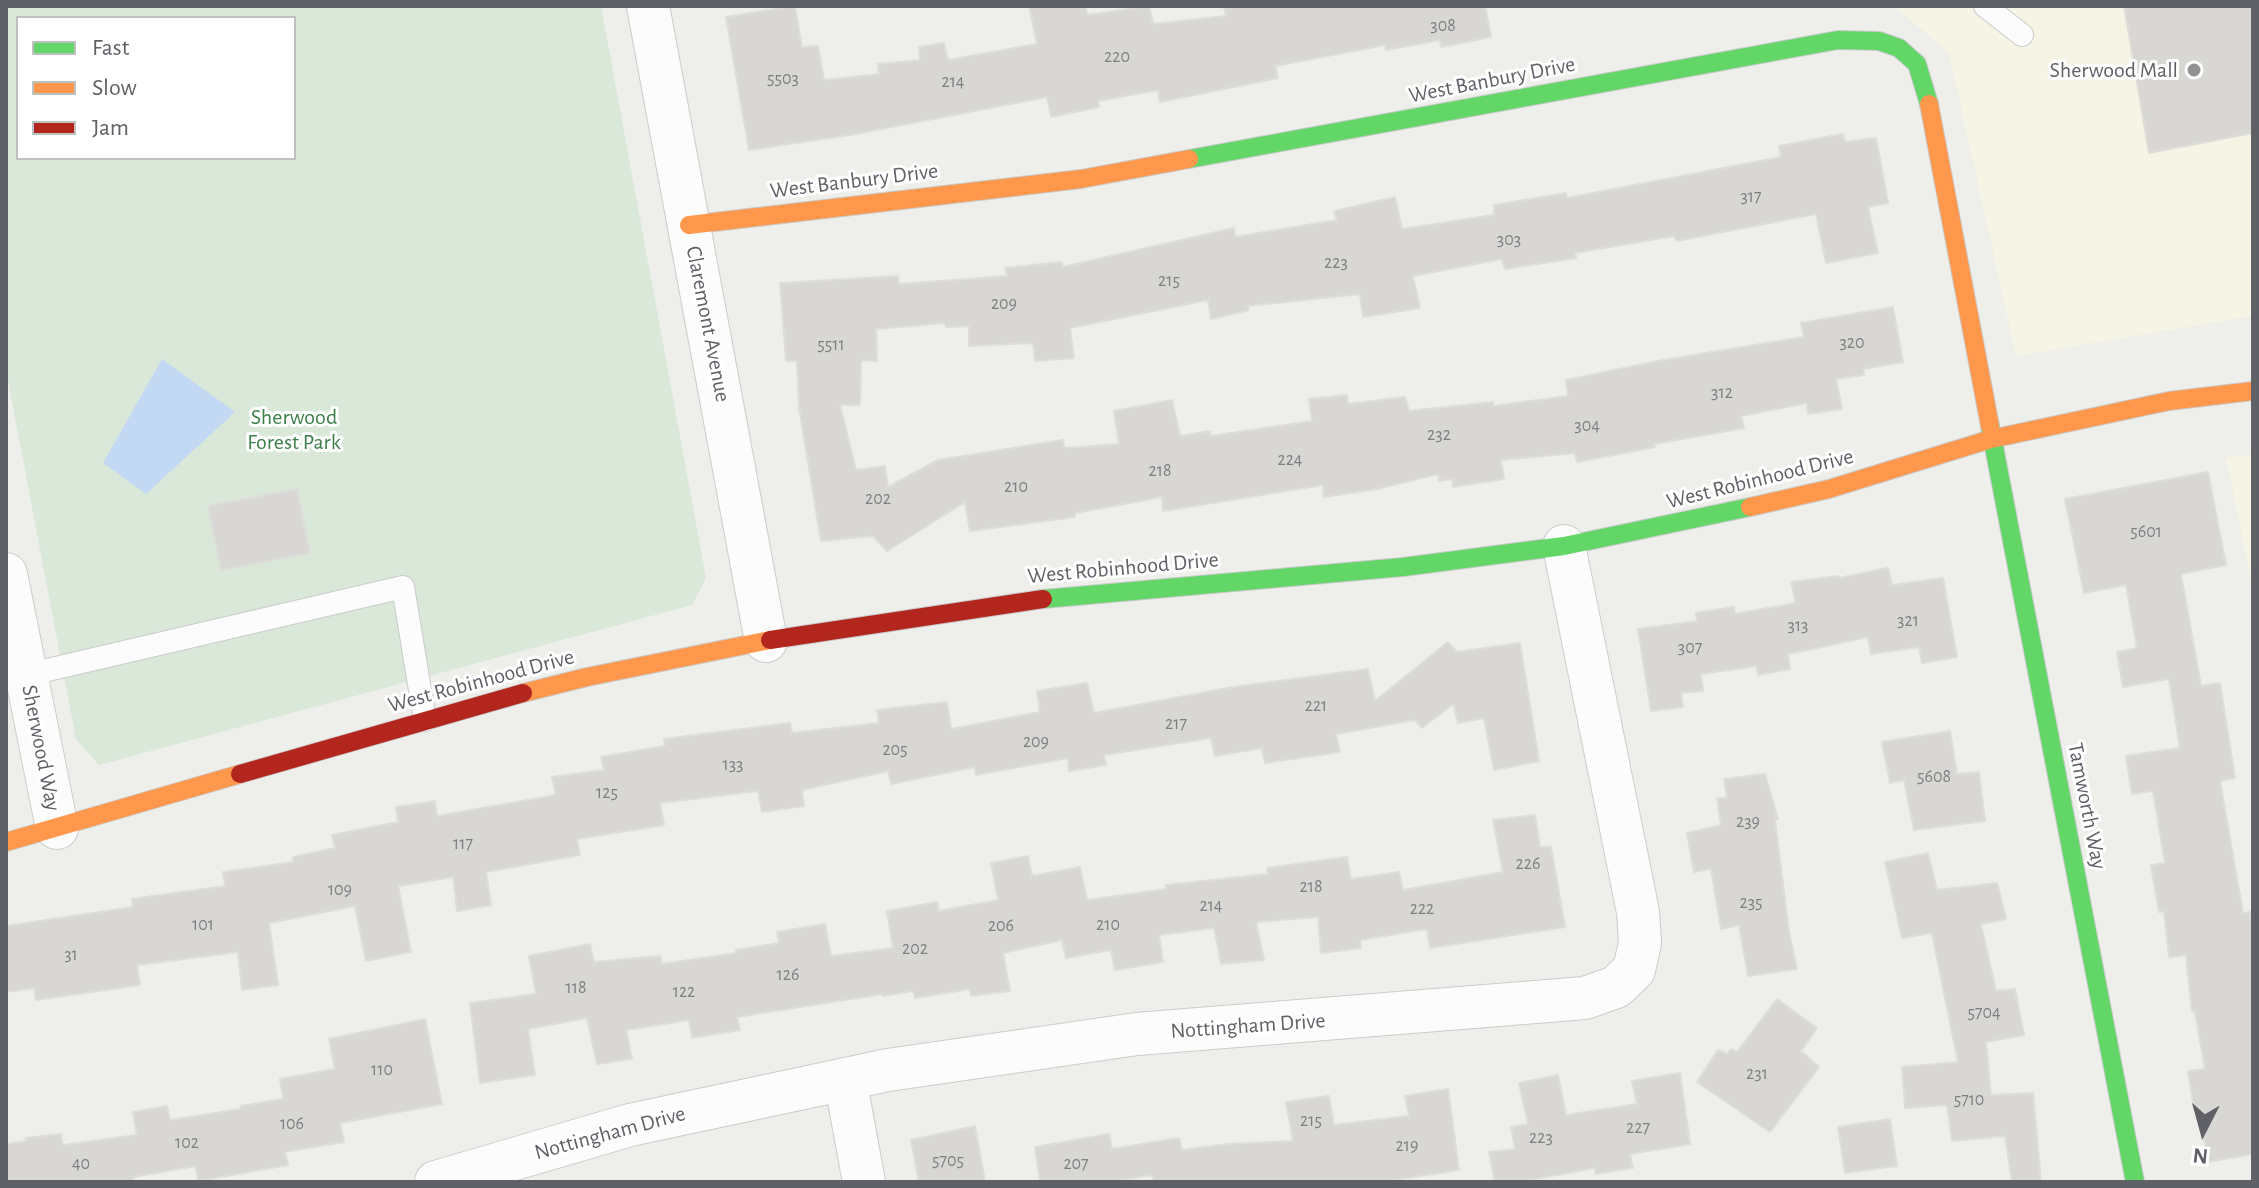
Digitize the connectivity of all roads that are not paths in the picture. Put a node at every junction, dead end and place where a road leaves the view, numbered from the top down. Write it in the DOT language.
graph roads {
  1 [pos="648,6"];
  2 [pos="1985,6"];
  3 [pos="2022,35"];
  4 [pos="689,225"];
  5 [pos="2253,391"];
  6 [pos="1991,439"];
  7 [pos="1564,546"];
  8 [pos="6,574"];
  9 [pos="766,641"];
  10 [pos="26,675"];
  11 [pos="425,720"];
  12 [pos="57,828"];
  13 [pos="6,842"];
  14 [pos="845,1079"];
  15 [pos="436,1182"];
  16 [pos="864,1182"];
  17 [pos="2135,1182"];
  1 -- 4 [label="street, Claremont Avenue"];
  2 -- 3 [label="lane"];
  4 -- 6 [label="street, West Banbury Drive"];
  4 -- 9 [label="street, Claremont Avenue"];
  5 -- 6 [label="street, West Robinhood Drive"];
  6 -- 7 [label="street, West Robinhood Drive"];
  6 -- 17 [label="street, Tamworth Way"];
  7 -- 9 [label="street, West Robinhood Drive"];
  7 -- 14 [label="street, Nottingham Drive"];
  8 -- 10 [label="street, Sherwood Way"];
  9 -- 11 [label="street, West Robinhood Drive"];
  10 -- 11 [label="lane"];
  10 -- 12 [label="street, Sherwood Way"];
  11 -- 12 [label="street, West Robinhood Drive"];
  12 -- 13 [label="street, West Robinhood Drive"];
  14 -- 15 [label="street, Nottingham Drive"];
  14 -- 16 [label="street"];
}
